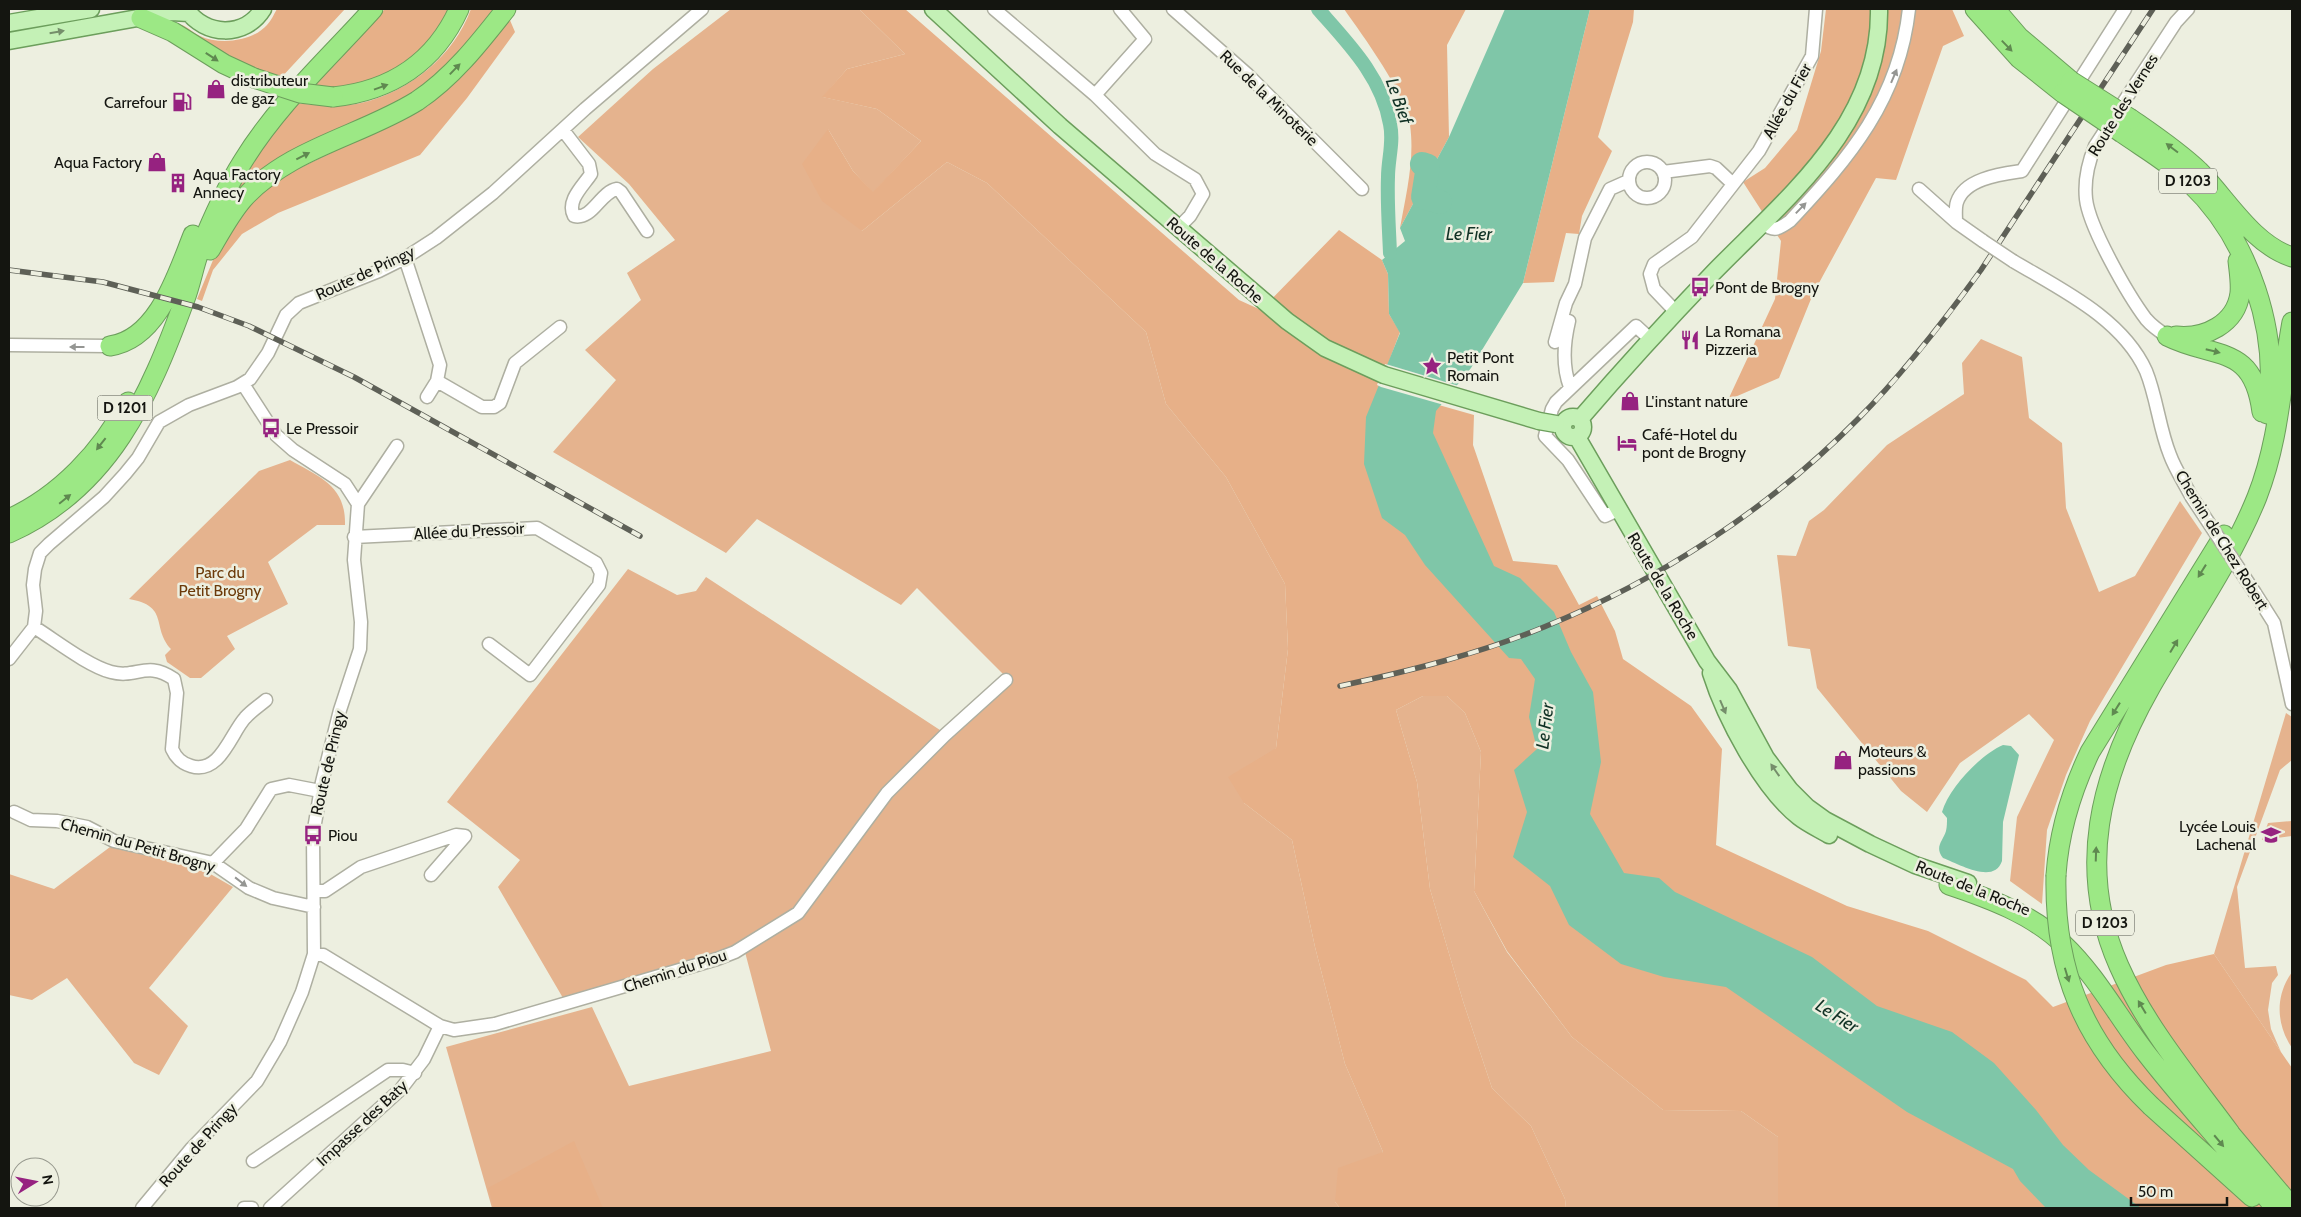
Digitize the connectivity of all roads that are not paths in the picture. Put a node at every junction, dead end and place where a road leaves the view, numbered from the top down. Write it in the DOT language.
graph roads {
  1 [pos="92,9"];
  2 [pos="263,9"];
  3 [pos="359,9"];
  4 [pos="373,9"];
  5 [pos="459,9"];
  6 [pos="506,9"];
  7 [pos="702,9"];
  8 [pos="933,9"];
  9 [pos="994,9"];
  10 [pos="1120,9"];
  11 [pos="1173,9"];
  12 [pos="1816,9"];
  13 [pos="1879,9"];
  14 [pos="1909,9"];
  15 [pos="1976,9"];
  16 [pos="1995,9"];
  17 [pos="2125,9"];
  18 [pos="2188,9"];
  19 [pos="188,11"];
  20 [pos="141,18"];
  21 [pos="9,23"];
  22 [pos="9,41"];
  23 [pos="2067,87"];
  24 [pos="1095,95"];
  25 [pos="2126,126"];
  26 [pos="563,130"];
  27 [pos="1664,172"];
  28 [pos="1628,181"];
  29 [pos="1733,184"];
  30 [pos="1362,188"];
  31 [pos="1919,189"];
  32 [pos="2219,194"];
  33 [pos="1956,222"];
  34 [pos="1762,224"];
  35 [pos="1178,228"];
  36 [pos="647,231"];
  37 [pos="2236,246"];
  38 [pos="184,257"];
  39 [pos="2292,257"];
  40 [pos="405,258"];
  41 [pos="1575,284"];
  42 [pos="185,298"];
  43 [pos="1676,312"];
  44 [pos="2292,322"];
  45 [pos="560,327"];
  46 [pos="2167,336"];
  47 [pos="1650,340"];
  48 [pos="1555,342"];
  49 [pos="9,345"];
  50 [pos="110,346"];
  51 [pos="437,381"];
  52 [pos="243,384"];
  53 [pos="1570,387"];
  54 [pos="427,397"];
  55 [pos="1580,419"];
  56 [pos="2279,419"];
  57 [pos="1560,425"];
  58 [pos="2264,431"];
  59 [pos="1577,437"];
  60 [pos="397,446"];
  61 [pos="358,504"];
  62 [pos="1618,510"];
  63 [pos="9,519"];
  64 [pos="9,533"];
  65 [pos="354,537"];
  66 [pos="34,627"];
  67 [pos="489,644"];
  68 [pos="9,659"];
  69 [pos="1707,661"];
  70 [pos="1006,680"];
  71 [pos="266,700"];
  72 [pos="2292,704"];
  73 [pos="320,791"];
  74 [pos="11,814"];
  75 [pos="213,863"];
  76 [pos="431,875"];
  77 [pos="1948,885"];
  78 [pos="314,891"];
  79 [pos="2015,901"];
  80 [pos="314,907"];
  81 [pos="314,954"];
  82 [pos="440,1026"];
  83 [pos="415,1073"];
  84 [pos="2230,1133"];
  85 [pos="253,1160"];
  86 [pos="2292,1207"];
  87 [pos="142,1208"];
  88 [pos="244,1208"];
  89 [pos="252,1208"];
  90 [pos="270,1208"];
  91 [pos="2263,1208"];
  92 [pos="2275,1208"];
  1 -- 21 [label="main road"];
  2 -- 19 [label="main road"];
  3 -- 38 [label="highway, D 1201"];
  4 -- 42 [label="highway, D 1201"];
  20 -- 5 [label="highway, one-way, bridge"];
  42 -- 6 [label="highway, one-way"];
  7 -- 26 [label="street, Route de Pringy"];
  8 -- 35 [label="main road, Route de la Roche"];
  9 -- 24 [label="street"];
  10 -- 24 [label="street"];
  11 -- 30 [label="street, Rue de la Minoterie"];
  12 -- 29 [label="street, Allée du Fier"];
  13 -- 34 [label="main road"];
  34 -- 14 [label="street, one-way"];
  15 -- 23 [label="highway, D 1203, one-way"];
  16 -- 23 [label="highway, D 1203"];
  17 -- 33 [label="street"];
  18 -- 46 [label="street, Route des Vernes"];
  19 -- 20 [label="main road"];
  22 -- 20 [label="main road, one-way"];
  23 -- 25 [label="highway, D 1203, bridge"];
  24 -- 35 [label="street"];
  32 -- 25 [label="highway, D 1203, one-way"];
  25 -- 37 [label="highway, D 1203"];
  26 -- 36 [label="street"];
  26 -- 40 [label="street, Route de Pringy"];
  27 -- 28 [label="street"];
  27 -- 28 [label="street"];
  27 -- 29 [label="street"];
  28 -- 41 [label="street"];
  29 -- 43 [label="street, Allée du Fier"];
  31 -- 33 [label="street, Chemin de Chez Robert"];
  32 -- 39 [label="highway"];
  32 -- 56 [label="highway, D 1203"];
  33 -- 72 [label="street, Chemin de Chez Robert, bridge"];
  34 -- 43 [label="main road"];
  35 -- 57 [label="main road, Route de la Roche, bridge"];
  37 -- 46 [label="highway"];
  37 -- 58 [label="highway, D 1203"];
  38 -- 50 [label="highway"];
  38 -- 63 [label="highway, D 1201, one-way"];
  40 -- 51 [label="street"];
  40 -- 52 [label="street, Route de Pringy"];
  41 -- 48 [label="street"];
  41 -- 53 [label="street"];
  64 -- 42 [label="highway, D 1201, one-way"];
  43 -- 47 [label="main road"];
  44 -- 56 [label="highway"];
  45 -- 51 [label="street"];
  46 -- 58 [label="highway, one-way"];
  47 -- 53 [label="street"];
  47 -- 55 [label="main road"];
  50 -- 49 [label="street, one-way"];
  51 -- 54 [label="street"];
  52 -- 61 [label="street"];
  52 -- 66 [label="street"];
  53 -- 62 [label="street"];
  55 -- 57 [label="main road"];
  55 -- 59 [label="main road"];
  84 -- 56 [label="highway, D 1203, one-way"];
  57 -- 59 [label="main road"];
  58 -- 91 [label="highway, D 1203, one-way, bridge"];
  59 -- 62 [label="main road, Route de la Roche / D 1203"];
  60 -- 61 [label="street, Route de Pringy"];
  61 -- 65 [label="street, Route de Pringy"];
  62 -- 69 [label="main road, Route de la Roche / D 1203"];
  65 -- 67 [label="street, Allée du Pressoir"];
  65 -- 73 [label="street, Route de Pringy"];
  66 -- 68 [label="street"];
  66 -- 71 [label="street"];
  69 -- 77 [label="main road, Route de la Roche / D 1203, one-way"];
  79 -- 69 [label="main road, Route de la Roche / D 1203, one-way"];
  70 -- 82 [label="street, Chemin du Piou"];
  73 -- 75 [label="street"];
  73 -- 78 [label="street, Route de Pringy"];
  74 -- 75 [label="street, Chemin du Petit Brogny"];
  75 -- 80 [label="street, Chemin du Petit Brogny, one-way"];
  76 -- 78 [label="street"];
  77 -- 92 [label="highway, Route de la Roche / D 1203, one-way"];
  78 -- 80 [label="street, Route de Pringy"];
  79 -- 84 [label="highway, Route de la Roche / D 1203"];
  80 -- 81 [label="street, Route de Pringy"];
  81 -- 82 [label="street, Chemin du Piou"];
  81 -- 87 [label="street, Route de Pringy"];
  82 -- 83 [label="street, Impasse des Baty"];
  83 -- 85 [label="street"];
  83 -- 90 [label="street, Impasse des Baty"];
  84 -- 86 [label="highway, D 1203"];
  88 -- 89 [label="street"];
}
